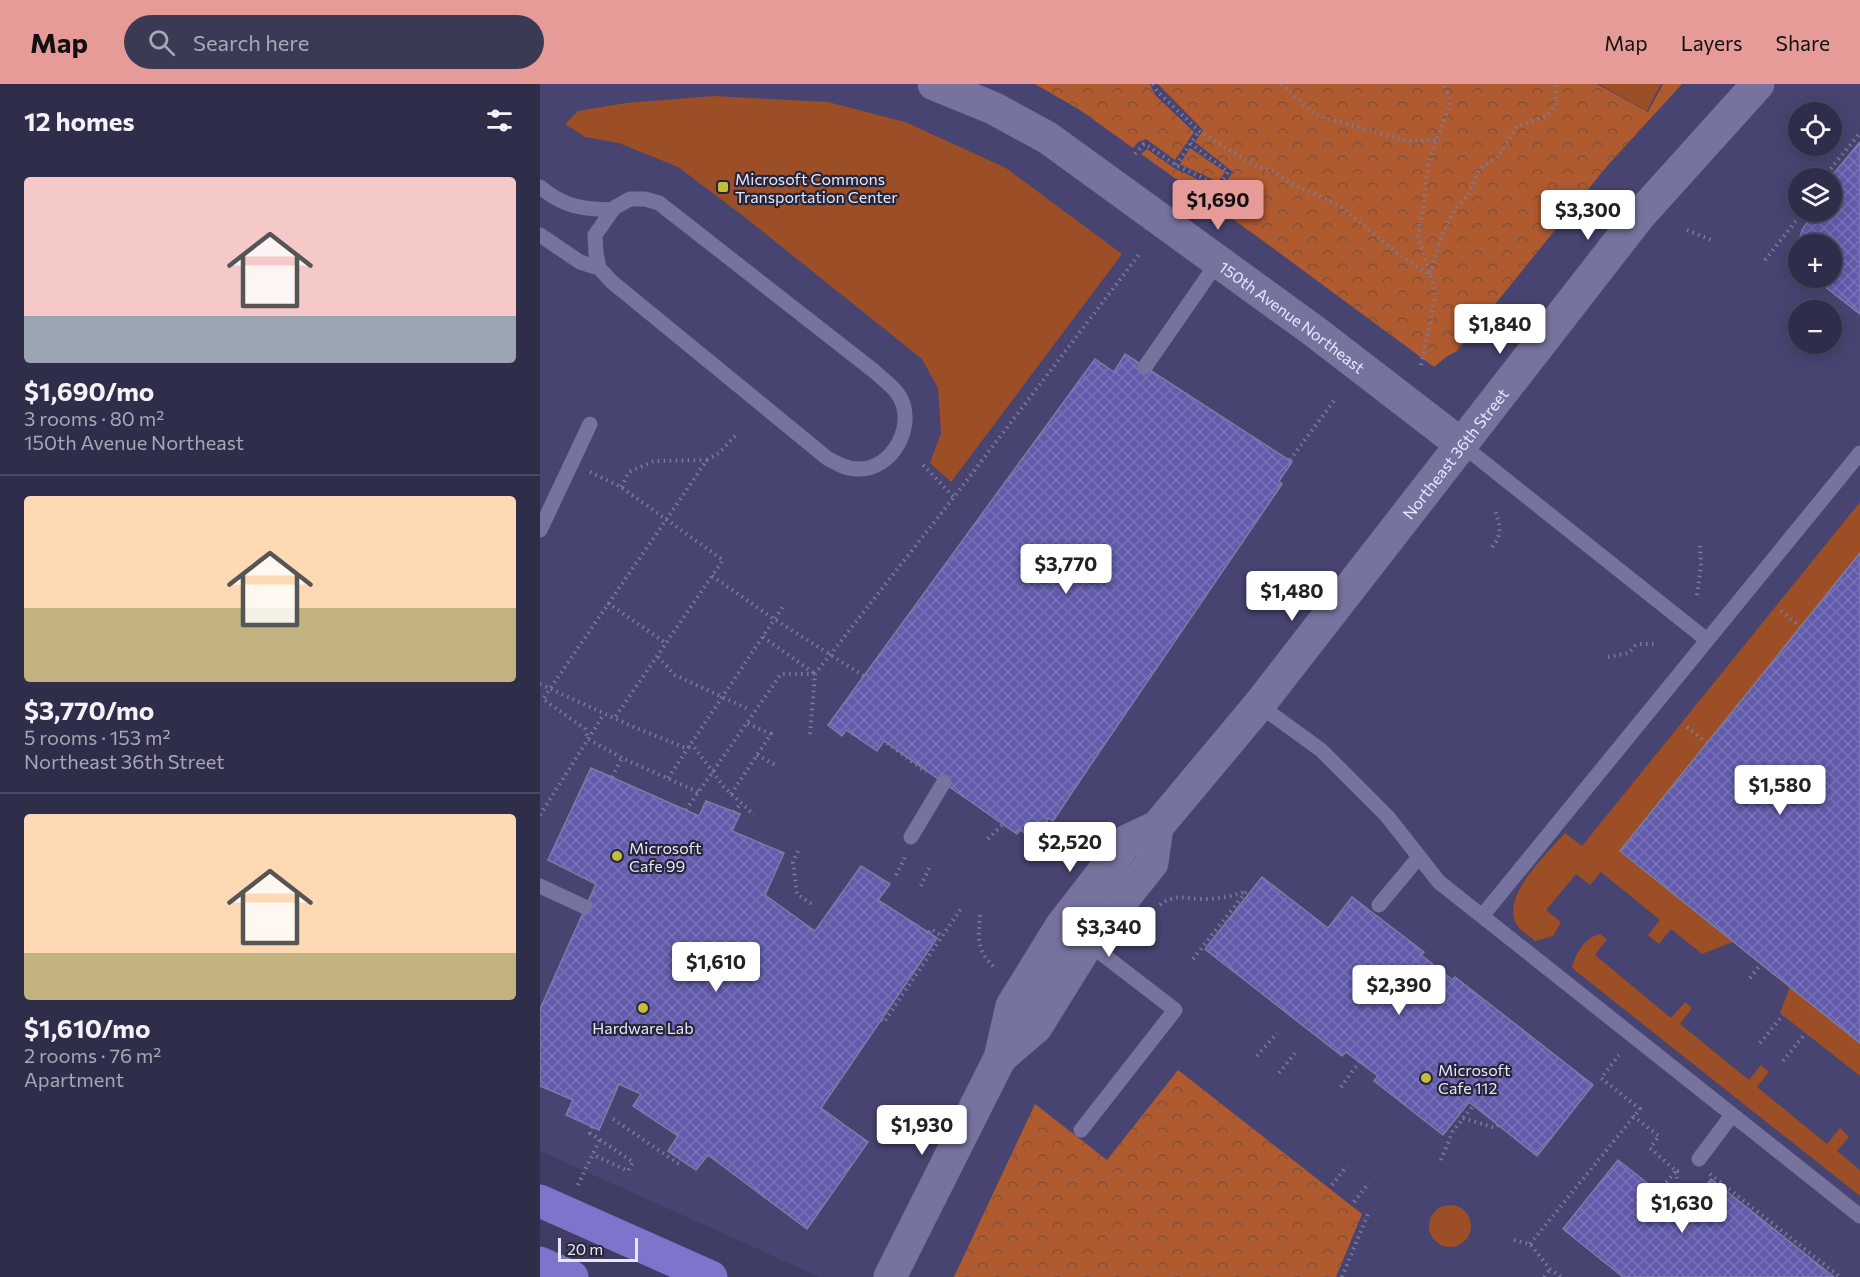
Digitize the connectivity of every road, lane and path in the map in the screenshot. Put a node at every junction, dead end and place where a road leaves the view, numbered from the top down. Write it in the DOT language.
graph roads {
  1 [pos="934,84"];
  2 [pos="1153,84"];
  3 [pos="1281,84"];
  4 [pos="1444,84"];
  5 [pos="1555,84"];
  6 [pos="1758,84"];
  7 [pos="1199,131"];
  8 [pos="1860,133"];
  9 [pos="1435,140"];
  10 [pos="1190,143"];
  11 [pos="1135,154"];
  12 [pos="1176,165"];
  13 [pos="1831,168"];
  14 [pos="540,187"];
  15 [pos="612,210"];
  16 [pos="1795,222"];
  17 [pos="1687,230"];
  18 [pos="540,235"];
  19 [pos="1714,241"];
  20 [pos="1141,252"];
  21 [pos="1765,260"];
  22 [pos="1217,263"];
  23 [pos="599,268"];
  24 [pos="1430,275"];
  25 [pos="1421,365"];
  26 [pos="1145,367"];
  27 [pos="1336,398"];
  28 [pos="590,424"];
  29 [pos="736,435"];
  30 [pos="1462,445"];
  31 [pos="1860,453"];
  32 [pos="708,460"];
  33 [pos="1290,460"];
  34 [pos="922,465"];
  35 [pos="592,473"];
  36 [pos="621,487"];
  37 [pos="954,497"];
  38 [pos="1495,510"];
  39 [pos="666,519"];
  40 [pos="540,530"];
  41 [pos="1700,543"];
  42 [pos="1492,547"];
  43 [pos="712,576"];
  44 [pos="1697,595"];
  45 [pos="608,603"];
  46 [pos="784,605"];
  47 [pos="1781,611"];
  48 [pos="774,620"];
  49 [pos="1801,627"];
  50 [pos="763,638"];
  51 [pos="1707,640"];
  52 [pos="667,644"];
  53 [pos="1656,644"];
  54 [pos="830,655"];
  55 [pos="658,657"];
  56 [pos="1608,657"];
  57 [pos="815,674"];
  58 [pos="864,676"];
  59 [pos="540,684"];
  60 [pos="549,688"];
  61 [pos="723,698"];
  62 [pos="1260,705"];
  63 [pos="748,710"];
  64 [pos="604,714"];
  65 [pos="614,718"];
  66 [pos="746,723"];
  67 [pos="1687,727"];
  68 [pos="810,734"];
  69 [pos="588,740"];
  70 [pos="887,743"];
  71 [pos="1707,743"];
  72 [pos="689,747"];
  73 [pos="758,755"];
  74 [pos="622,758"];
  75 [pos="777,766"];
  76 [pos="711,770"];
  77 [pos="926,771"];
  78 [pos="612,777"];
  79 [pos="668,778"];
  80 [pos="944,783"];
  81 [pos="698,792"];
  82 [pos="731,794"];
  83 [pos="741,803"];
  84 [pos="686,810"];
  85 [pos="734,812"];
  86 [pos="754,814"];
  87 [pos="540,815"];
  88 [pos="1050,819"];
  89 [pos="1003,824"];
  90 [pos="1157,827"];
  91 [pos="911,837"];
  92 [pos="988,839"];
  93 [pos="798,851"];
  94 [pos="1032,853"];
  95 [pos="905,856"];
  96 [pos="1419,857"];
  97 [pos="930,866"];
  98 [pos="896,875"];
  99 [pos="921,885"];
  100 [pos="540,886"];
  101 [pos="813,905"];
  102 [pos="1379,905"];
  103 [pos="585,907"];
  104 [pos="962,907"];
  105 [pos="1156,909"];
  106 [pos="980,915"];
  107 [pos="1482,916"];
  108 [pos="929,932"];
  109 [pos="942,936"];
  110 [pos="1088,943"];
  111 [pos="1193,959"];
  112 [pos="1761,964"];
  113 [pos="995,968"];
  114 [pos="1750,978"];
  115 [pos="1783,1016"];
  116 [pos="881,1020"];
  117 [pos="1276,1033"];
  118 [pos="1805,1034"];
  119 [pos="1760,1043"];
  120 [pos="1296,1052"];
  121 [pos="1619,1055"];
  122 [pos="1257,1056"];
  123 [pos="1000,1058"];
  124 [pos="1783,1061"];
  125 [pos="1359,1062"];
  126 [pos="1279,1073"];
  127 [pos="1341,1087"];
  128 [pos="1473,1106"];
  129 [pos="1732,1114"];
  130 [pos="1634,1116"];
  131 [pos="1463,1118"];
  132 [pos="613,1119"];
  133 [pos="1498,1125"];
  134 [pos="592,1127"];
  135 [pos="1081,1130"];
  136 [pos="600,1139"];
  137 [pos="592,1154"];
  138 [pos="1699,1159"];
  139 [pos="681,1160"];
  140 [pos="1441,1160"];
  141 [pos="1347,1166"];
  142 [pos="1676,1171"];
  143 [pos="1687,1172"];
  144 [pos="1708,1173"];
  145 [pos="1370,1183"];
  146 [pos="578,1185"];
  147 [pos="1332,1185"];
  148 [pos="1658,1191"];
  149 [pos="540,1201"];
  150 [pos="1354,1202"];
  151 [pos="1681,1210"];
  152 [pos="1368,1214"];
  153 [pos="1860,1216"];
  154 [pos="1514,1240"];
  155 [pos="1530,1244"];
  156 [pos="540,1263"];
  157 [pos="1550,1269"];
  158 [pos="572,1277"];
  159 [pos="711,1277"];
  160 [pos="890,1277"];
  161 [pos="1342,1277"];
  162 [pos="1544,1277"];
  163 [pos="1561,1277"];
  164 [pos="1840,1277"];
  1 -- 22 [label="street, 150th Avenue Northeast"];
  2 -- 7 [label="path"];
  3 -- 9 [label="path"];
  4 -- 9 [label="path"];
  5 -- 24 [label="path"];
  6 -- 30 [label="street, Northeast 36th Street"];
  7 -- 10 [label="path"];
  7 -- 24 [label="path"];
  8 -- 13 [label="path"];
  9 -- 24 [label="path"];
  10 -- 12 [label="path"];
  10 -- 12 [label="path"];
  11 -- 12 [label="path"];
  14 -- 15 [label="lane"];
  15 -- 23 [label="lane"];
  15 -- 23 [label="lane"];
  16 -- 21 [label="path"];
  17 -- 19 [label="path"];
  18 -- 23 [label="lane"];
  20 -- 37 [label="path"];
  22 -- 26 [label="lane"];
  22 -- 30 [label="street, 150th Avenue Northeast"];
  24 -- 25 [label="path"];
  27 -- 33 [label="path"];
  28 -- 40 [label="lane"];
  29 -- 32 [label="path"];
  30 -- 51 [label="lane"];
  30 -- 62 [label="street, Northeast 36th Street"];
  31 -- 51 [label="lane"];
  32 -- 36 [label="path"];
  32 -- 39 [label="path"];
  34 -- 37 [label="path"];
  35 -- 36 [label="path"];
  36 -- 39 [label="path"];
  37 -- 54 [label="path"];
  38 -- 42 [label="path"];
  39 -- 43 [label="path"];
  39 -- 45 [label="path"];
  41 -- 44 [label="path"];
  43 -- 48 [label="path"];
  43 -- 52 [label="path"];
  45 -- 52 [label="path"];
  45 -- 60 [label="path"];
  46 -- 48 [label="path"];
  47 -- 49 [label="path"];
  48 -- 50 [label="path"];
  48 -- 54 [label="path"];
  50 -- 57 [label="path"];
  50 -- 61 [label="path"];
  51 -- 107 [label="lane"];
  52 -- 55 [label="path"];
  53 -- 56 [label="path"];
  54 -- 57 [label="path"];
  54 -- 58 [label="path"];
  55 -- 61 [label="path"];
  55 -- 65 [label="path"];
  57 -- 66 [label="path"];
  57 -- 68 [label="path"];
  59 -- 60 [label="path"];
  60 -- 64 [label="path"];
  60 -- 69 [label="path"];
  61 -- 63 [label="path"];
  61 -- 72 [label="path"];
  62 -- 90 [label="street, Northeast 36th Street"];
  62 -- 96 [label="lane"];
  64 -- 65 [label="path"];
  64 -- 69 [label="path"];
  65 -- 72 [label="path"];
  66 -- 73 [label="path"];
  66 -- 76 [label="path"];
  67 -- 71 [label="path"];
  69 -- 74 [label="path"];
  69 -- 87 [label="path"];
  70 -- 77 [label="path"];
  72 -- 76 [label="path"];
  72 -- 79 [label="path"];
  73 -- 75 [label="path"];
  73 -- 82 [label="path"];
  74 -- 78 [label="path"];
  74 -- 79 [label="path"];
  76 -- 81 [label="path"];
  76 -- 82 [label="path"];
  79 -- 81 [label="path"];
  80 -- 91 [label="lane"];
  81 -- 84 [label="path"];
  82 -- 83 [label="path"];
  83 -- 85 [label="path"];
  83 -- 86 [label="path"];
  88 -- 94 [label="path"];
  89 -- 92 [label="path"];
  90 -- 110 [label="street, Northeast 36th Street"];
  90 -- 123 [label="street, Northeast 36th Street"];
  93 -- 101 [label="path"];
  95 -- 98 [label="path"];
  96 -- 102 [label="lane"];
  96 -- 107 [label="lane"];
  97 -- 99 [label="path"];
  100 -- 103 [label="lane"];
  104 -- 109 [label="path"];
  105 -- 111 [label="path"];
  106 -- 113 [label="path"];
  107 -- 129 [label="lane"];
  108 -- 109 [label="path"];
  109 -- 116 [label="path"];
  110 -- 123 [label="street, Northeast 36th Street"];
  110 -- 135 [label="lane"];
  112 -- 114 [label="path"];
  115 -- 119 [label="path"];
  117 -- 122 [label="path"];
  118 -- 124 [label="path"];
  120 -- 126 [label="path"];
  121 -- 130 [label="path"];
  123 -- 160 [label="street, Northeast 36th Street"];
  125 -- 127 [label="path"];
  128 -- 131 [label="path"];
  129 -- 138 [label="lane"];
  129 -- 153 [label="lane"];
  130 -- 142 [label="path"];
  130 -- 155 [label="path"];
  131 -- 133 [label="path"];
  131 -- 140 [label="path"];
  132 -- 139 [label="path"];
  134 -- 136 [label="path"];
  136 -- 137 [label="path"];
  136 -- 137 [label="path"];
  137 -- 146 [label="path"];
  141 -- 147 [label="path"];
  142 -- 143 [label="path"];
  142 -- 148 [label="path"];
  142 -- 151 [label="path"];
  144 -- 164 [label="path"];
  145 -- 150 [label="path"];
  149 -- 159 [label="main road"];
  152 -- 161 [label="path"];
  154 -- 155 [label="path"];
  155 -- 157 [label="path"];
  156 -- 158 [label="main road"];
  157 -- 162 [label="path"];
  157 -- 163 [label="path"];
}
